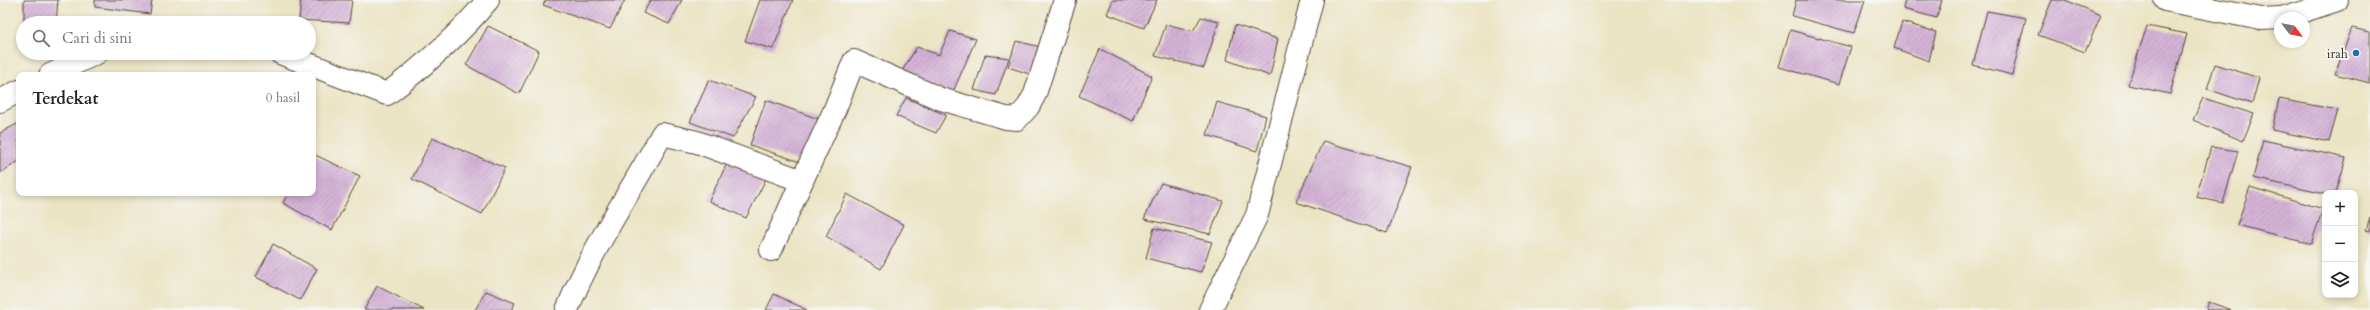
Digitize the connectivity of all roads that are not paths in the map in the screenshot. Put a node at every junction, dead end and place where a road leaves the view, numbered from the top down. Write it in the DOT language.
graph roads {
  1 [pos="488,0"];
  2 [pos="1065,0"];
  3 [pos="1312,0"];
  4 [pos="2165,0"];
  5 [pos="2337,0"];
  6 [pos="2300,12"];
  7 [pos="2274,18"];
  8 [pos="82,60"];
  9 [pos="298,60"];
  10 [pos="56,72"];
  11 [pos="16,93"];
  12 [pos="0,101"];
  13 [pos="802,181"];
  14 [pos="771,250"];
  15 [pos="567,310"];
  16 [pos="1210,310"];
  1 -- 9 [label="street"];
  2 -- 13 [label="street"];
  3 -- 16 [label="street"];
  4 -- 7 [label="street"];
  5 -- 6 [label="street"];
  8 -- 10 [label="street"];
  11 -- 12 [label="street"];
  13 -- 14 [label="street"];
  13 -- 15 [label="street"];
}
